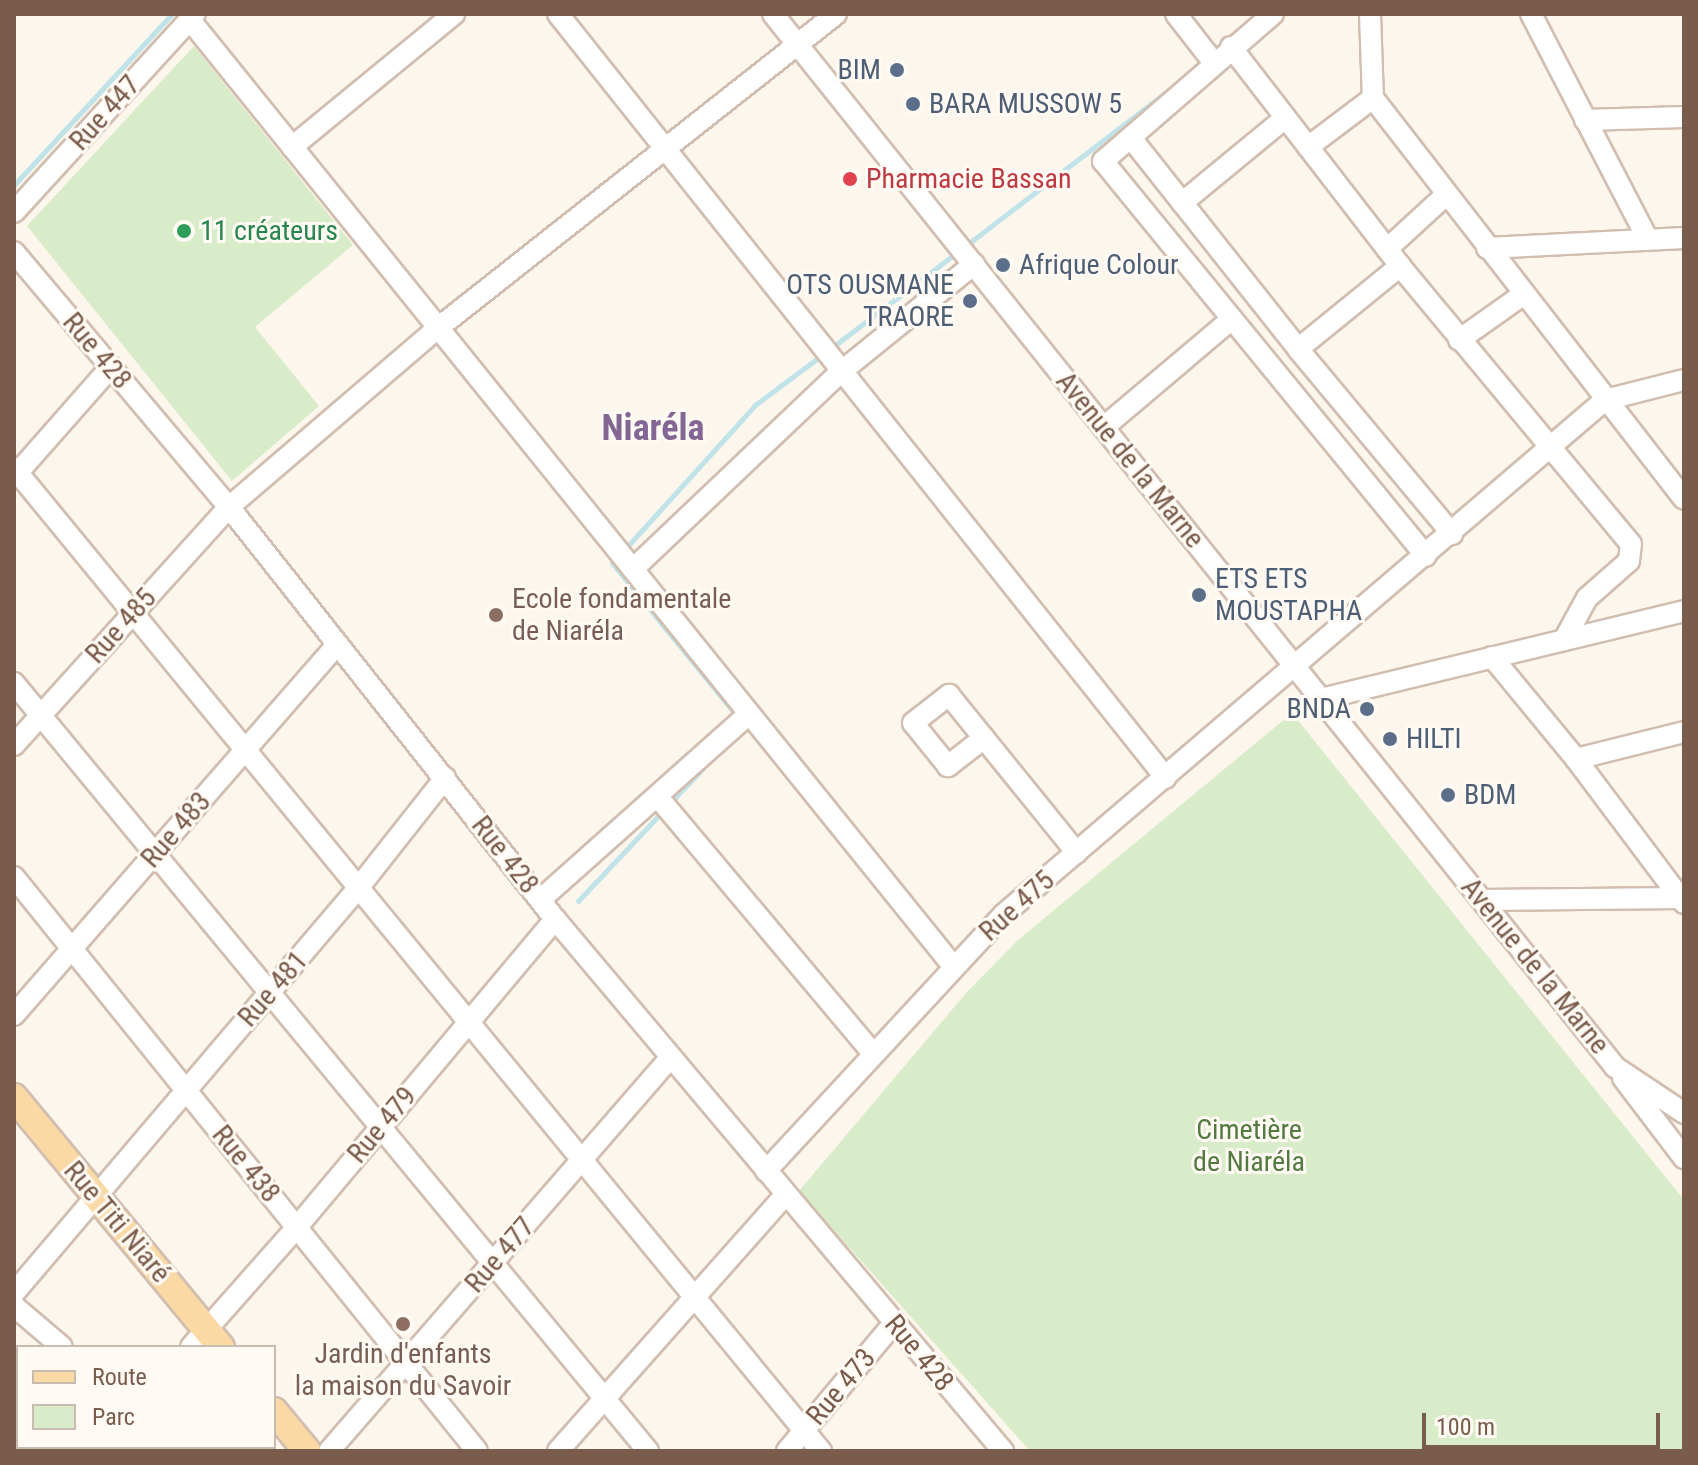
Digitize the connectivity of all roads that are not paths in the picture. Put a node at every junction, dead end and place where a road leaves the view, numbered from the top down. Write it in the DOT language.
graph roads {
  1 [pos="454,14"];
  2 [pos="558,14"];
  3 [pos="773,14"];
  4 [pos="836,14"];
  5 [pos="1176,14"];
  6 [pos="1273,14"];
  7 [pos="1370,14"];
  8 [pos="1531,14"];
  9 [pos="193,17"];
  10 [pos="798,44"];
  11 [pos="1231,47"];
  12 [pos="1214,63"];
  13 [pos="1373,98"];
  14 [pos="1684,117"];
  15 [pos="1285,118"];
  16 [pos="1585,120"];
  17 [pos="1131,138"];
  18 [pos="292,147"];
  19 [pos="1308,147"];
  20 [pos="665,149"];
  21 [pos="1446,195"];
  22 [pos="1182,203"];
  23 [pos="14,212"];
  24 [pos="1684,238"];
  25 [pos="1648,240"];
  26 [pos="1487,248"];
  27 [pos="1387,249"];
  28 [pos="14,252"];
  29 [pos="974,264"];
  30 [pos="1400,266"];
  31 [pos="1524,294"];
  32 [pos="1232,319"];
  33 [pos="438,328"];
  34 [pos="1459,340"];
  35 [pos="1298,349"];
  36 [pos="111,367"];
  37 [pos="842,371"];
  38 [pos="1684,380"];
  39 [pos="1605,400"];
  40 [pos="1104,427"];
  41 [pos="1549,449"];
  42 [pos="15,472"];
  43 [pos="1684,499"];
  44 [pos="229,507"];
  45 [pos="1452,534"];
  46 [pos="1426,556"];
  47 [pos="633,569"];
  48 [pos="1684,611"];
  49 [pos="134,612"];
  50 [pos="1564,640"];
  51 [pos="337,645"];
  52 [pos="1492,657"];
  53 [pos="1296,668"];
  54 [pos="14,683"];
  55 [pos="1321,699"];
  56 [pos="749,714"];
  57 [pos="41,716"];
  58 [pos="1684,732"];
  59 [pos="984,738"];
  60 [pos="14,745"];
  61 [pos="246,749"];
  62 [pos="1576,759"];
  63 [pos="445,778"];
  64 [pos="1166,778"];
  65 [pos="657,796"];
  66 [pos="1077,853"];
  67 [pos="155,854"];
  68 [pos="14,877"];
  69 [pos="359,887"];
  70 [pos="540,900"];
  71 [pos="1482,900"];
  72 [pos="1682,900"];
  73 [pos="555,919"];
  74 [pos="71,949"];
  75 [pos="953,966"];
  76 [pos="270,993"];
  77 [pos="14,1015"];
  78 [pos="470,1021"];
  79 [pos="873,1053"];
  80 [pos="670,1058"];
  81 [pos="1615,1067"];
  82 [pos="185,1088"];
  83 [pos="14,1097"];
  84 [pos="1684,1113"];
  85 [pos="381,1127"];
  86 [pos="1684,1158"];
  87 [pos="583,1159"];
  88 [pos="766,1171"];
  89 [pos="785,1195"];
  90 [pos="97,1197"];
  91 [pos="297,1227"];
  92 [pos="493,1262"];
  93 [pos="14,1293"];
  94 [pos="695,1296"];
  95 [pos="14,1306"];
  96 [pos="894,1323"];
  97 [pos="206,1341"];
  98 [pos="60,1345"];
  99 [pos="406,1362"];
  100 [pos="604,1399"];
  101 [pos="276,1413"];
  102 [pos="804,1430"];
  103 [pos="307,1451"];
  104 [pos="329,1451"];
  105 [pos="477,1451"];
  106 [pos="558,1451"];
  107 [pos="648,1451"];
  108 [pos="787,1451"];
  109 [pos="821,1451"];
  110 [pos="1003,1451"];
  1 -- 18 [label="street"];
  2 -- 20 [label="street"];
  3 -- 10 [label="street, Avenue de la Marne"];
  4 -- 10 [label="street, Rue 485"];
  5 -- 12 [label="street"];
  6 -- 11 [label="street"];
  7 -- 13 [label="street"];
  8 -- 16 [label="street"];
  9 -- 18 [label="street"];
  9 -- 23 [label="street, Rue 447"];
  10 -- 20 [label="street, Rue 485"];
  10 -- 29 [label="street, Avenue de la Marne"];
  11 -- 12 [label="street"];
  11 -- 15 [label="street"];
  12 -- 17 [label="street"];
  13 -- 19 [label="street"];
  13 -- 21 [label="street"];
  14 -- 16 [label="street"];
  15 -- 19 [label="street"];
  15 -- 22 [label="street"];
  16 -- 25 [label="street"];
  17 -- 22 [label="street"];
  17 -- 32 [label="street"];
  18 -- 33 [label="street"];
  19 -- 27 [label="street"];
  20 -- 33 [label="street, Rue 485"];
  20 -- 37 [label="street"];
  21 -- 26 [label="street"];
  21 -- 27 [label="street"];
  22 -- 35 [label="street"];
  24 -- 25 [label="street"];
  25 -- 26 [label="street"];
  26 -- 31 [label="street"];
  27 -- 30 [label="street"];
  28 -- 36 [label="street, Rue 428"];
  29 -- 37 [label="street"];
  29 -- 40 [label="street, Avenue de la Marne"];
  30 -- 34 [label="street"];
  30 -- 35 [label="street"];
  31 -- 34 [label="street"];
  31 -- 39 [label="street"];
  32 -- 40 [label="street"];
  32 -- 46 [label="street"];
  33 -- 44 [label="street, Rue 485"];
  33 -- 47 [label="street"];
  34 -- 41 [label="street"];
  35 -- 45 [label="street"];
  36 -- 42 [label="street"];
  36 -- 44 [label="street, Rue 428"];
  37 -- 47 [label="street"];
  37 -- 64 [label="street"];
  38 -- 39 [label="street"];
  39 -- 41 [label="street, Rue 475"];
  39 -- 43 [label="street"];
  40 -- 53 [label="street, Avenue de la Marne"];
  41 -- 45 [label="street, Rue 475"];
  41 -- 50 [label="street"];
  42 -- 49 [label="street"];
  44 -- 49 [label="street, Rue 485"];
  44 -- 51 [label="street, Rue 428"];
  45 -- 46 [label="street, Rue 475"];
  46 -- 53 [label="street, Rue 475"];
  47 -- 56 [label="street"];
  48 -- 50 [label="street"];
  49 -- 57 [label="street, Rue 485"];
  49 -- 61 [label="street"];
  50 -- 52 [label="street"];
  51 -- 61 [label="street, Rue 483"];
  51 -- 63 [label="street, Rue 428"];
  52 -- 55 [label="street"];
  52 -- 62 [label="street"];
  53 -- 55 [label="street, Avenue de la Marne"];
  53 -- 64 [label="street, Rue 475"];
  54 -- 57 [label="street"];
  55 -- 71 [label="street, Avenue de la Marne"];
  56 -- 65 [label="street"];
  56 -- 75 [label="street"];
  57 -- 60 [label="street, Rue 485"];
  57 -- 67 [label="street"];
  58 -- 62 [label="street"];
  59 -- 66 [label="street"];
  61 -- 67 [label="street, Rue 483"];
  61 -- 69 [label="street"];
  62 -- 72 [label="street"];
  63 -- 69 [label="street, Rue 481"];
  63 -- 70 [label="street, Rue 428"];
  64 -- 66 [label="street, Rue 475"];
  65 -- 70 [label="street"];
  65 -- 79 [label="street"];
  66 -- 75 [label="street, Rue 475"];
  67 -- 74 [label="street, Rue 483"];
  67 -- 76 [label="street"];
  68 -- 74 [label="street, Rue 438"];
  69 -- 76 [label="street, Rue 481"];
  69 -- 78 [label="street"];
  70 -- 73 [label="street, Rue 428"];
  71 -- 72 [label="street"];
  71 -- 81 [label="street, Avenue de la Marne"];
  73 -- 78 [label="street, Rue 479"];
  73 -- 80 [label="street, Rue 428"];
  74 -- 77 [label="street, Rue 483"];
  74 -- 82 [label="street, Rue 438"];
  75 -- 79 [label="street, Rue 475"];
  76 -- 82 [label="street, Rue 481"];
  76 -- 85 [label="street"];
  78 -- 85 [label="street, Rue 479"];
  78 -- 87 [label="street"];
  79 -- 88 [label="street, Rue 475"];
  80 -- 87 [label="street, Rue 477"];
  80 -- 88 [label="street, Rue 428"];
  81 -- 84 [label="street, Avenue de la Marne"];
  81 -- 86 [label="street"];
  82 -- 90 [label="street, Rue 481"];
  82 -- 91 [label="street, Rue 438"];
  83 -- 90 [label="main road, Rue Titi Niaré"];
  85 -- 91 [label="street, Rue 479"];
  85 -- 92 [label="street"];
  87 -- 92 [label="street, Rue 477"];
  87 -- 94 [label="street"];
  88 -- 89 [label="street, Rue 428"];
  89 -- 94 [label="street"];
  89 -- 96 [label="street, Rue 428"];
  90 -- 93 [label="street, Rue 481"];
  90 -- 97 [label="main road, Rue Titi Niaré"];
  91 -- 97 [label="street, Rue 479"];
  91 -- 99 [label="street, Rue 438"];
  92 -- 99 [label="street, Rue 477"];
  92 -- 100 [label="street"];
  94 -- 100 [label="street"];
  94 -- 102 [label="street"];
  95 -- 98 [label="street"];
  96 -- 102 [label="street, Rue 473"];
  96 -- 110 [label="street, Rue 428"];
  99 -- 104 [label="street, Rue 477"];
  99 -- 105 [label="street, Rue 438"];
  100 -- 106 [label="street"];
  100 -- 107 [label="street"];
  101 -- 103 [label="main road"];
  102 -- 108 [label="street, Rue 473"];
  102 -- 109 [label="street"];
}
